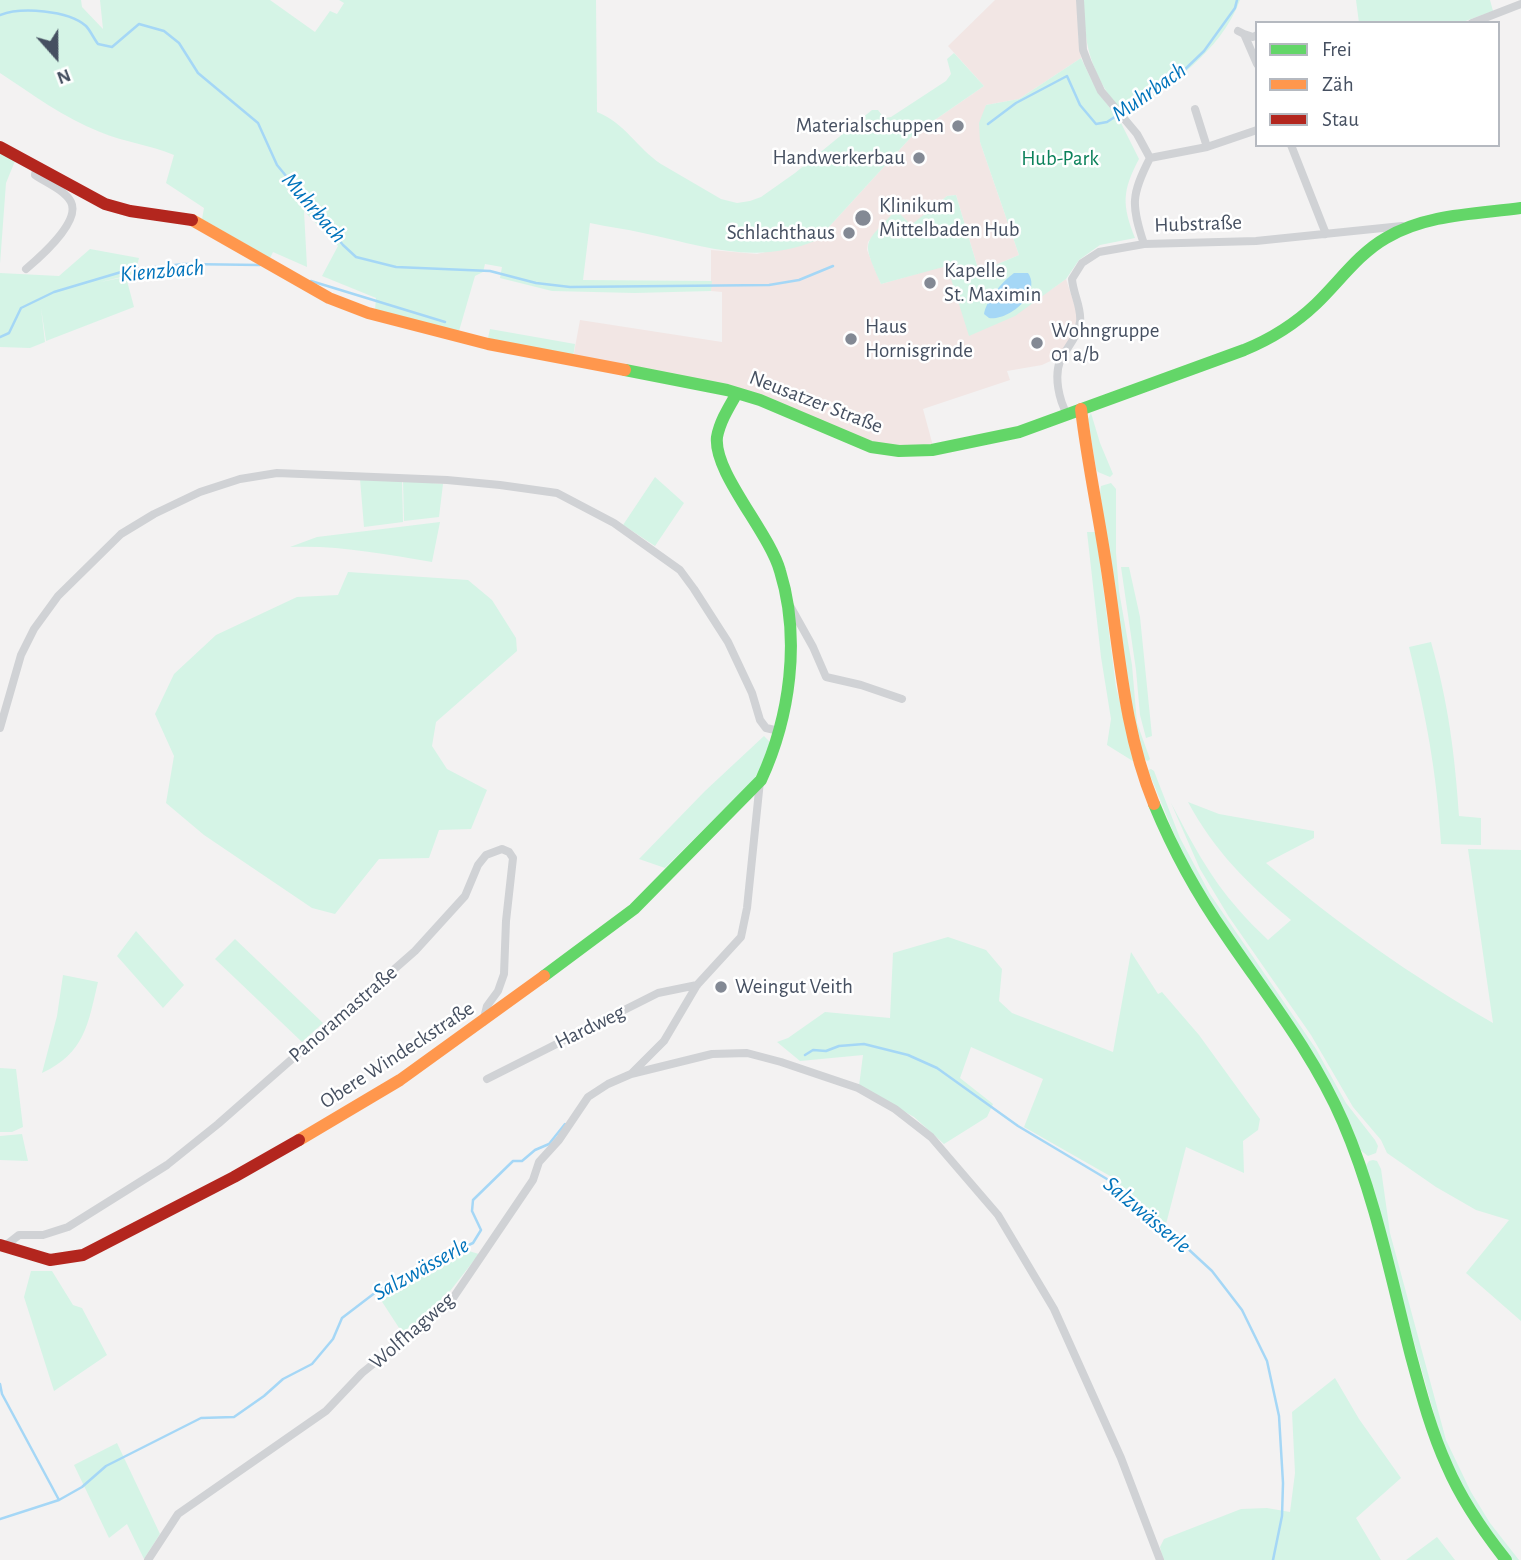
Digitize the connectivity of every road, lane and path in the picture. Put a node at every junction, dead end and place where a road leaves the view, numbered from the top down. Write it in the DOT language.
graph roads {
  1 [pos="1080,0"];
  2 [pos="1521,4"];
  3 [pos="1477,21"];
  4 [pos="1255,36"];
  5 [pos="1255,60"];
  6 [pos="1195,109"];
  7 [pos="1255,131"];
  8 [pos="0,146"];
  9 [pos="1207,147"];
  10 [pos="1292,147"];
  11 [pos="1150,158"];
  12 [pos="36,168"];
  13 [pos="1521,208"];
  14 [pos="1408,226"];
  15 [pos="1326,234"];
  16 [pos="1144,244"];
  17 [pos="26,269"];
  18 [pos="737,393"];
  19 [pos="1081,409"];
  20 [pos="1067,414"];
  21 [pos="1085,452"];
  22 [pos="795,624"];
  23 [pos="902,699"];
  24 [pos="0,728"];
  25 [pos="779,731"];
  26 [pos="761,780"];
  27 [pos="697,985"];
  28 [pos="483,1022"];
  29 [pos="631,1074"];
  30 [pos="487,1079"];
  31 [pos="2,1246"];
  32 [pos="148,1560"];
  33 [pos="1160,1560"];
  34 [pos="1506,1560"];
  1 -- 11 [label="street"];
  2 -- 3 [label="street"];
  4 -- 5 [label="street"];
  6 -- 9 [label="street"];
  7 -- 9 [label="street"];
  8 -- 12 [label="street, Neusatzer Straße"];
  9 -- 11 [label="street"];
  10 -- 15 [label="street"];
  11 -- 16 [label="street"];
  12 -- 17 [label="street"];
  12 -- 18 [label="street, Neusatzer Straße"];
  13 -- 14 [label="street, Hubstraße"];
  14 -- 15 [label="street, Hubstraße"];
  14 -- 19 [label="street, Neusatzer Straße"];
  15 -- 16 [label="street, Hubstraße"];
  16 -- 20 [label="street, Hubstraße"];
  18 -- 20 [label="street, Neusatzer Straße"];
  18 -- 22 [label="street"];
  19 -- 20 [label="street, Neusatzer Straße"];
  19 -- 21 [label="street, Hubstraße"];
  20 -- 21 [label="street, Hubstraße"];
  21 -- 34 [label="street, Hubstraße"];
  22 -- 23 [label="street"];
  22 -- 25 [label="street"];
  24 -- 25 [label="street"];
  25 -- 26 [label="street"];
  26 -- 27 [label="street, Wolfhagweg"];
  26 -- 28 [label="street, Obere Windeckstraße"];
  27 -- 29 [label="street, Wolfhagweg"];
  27 -- 30 [label="street, Hardweg"];
  28 -- 31 [label="street, Obere Windeckstraße"];
  28 -- 31 [label="street, Panoramastraße"];
  29 -- 32 [label="street, Wolfhagweg"];
  29 -- 33 [label="street"];
}
